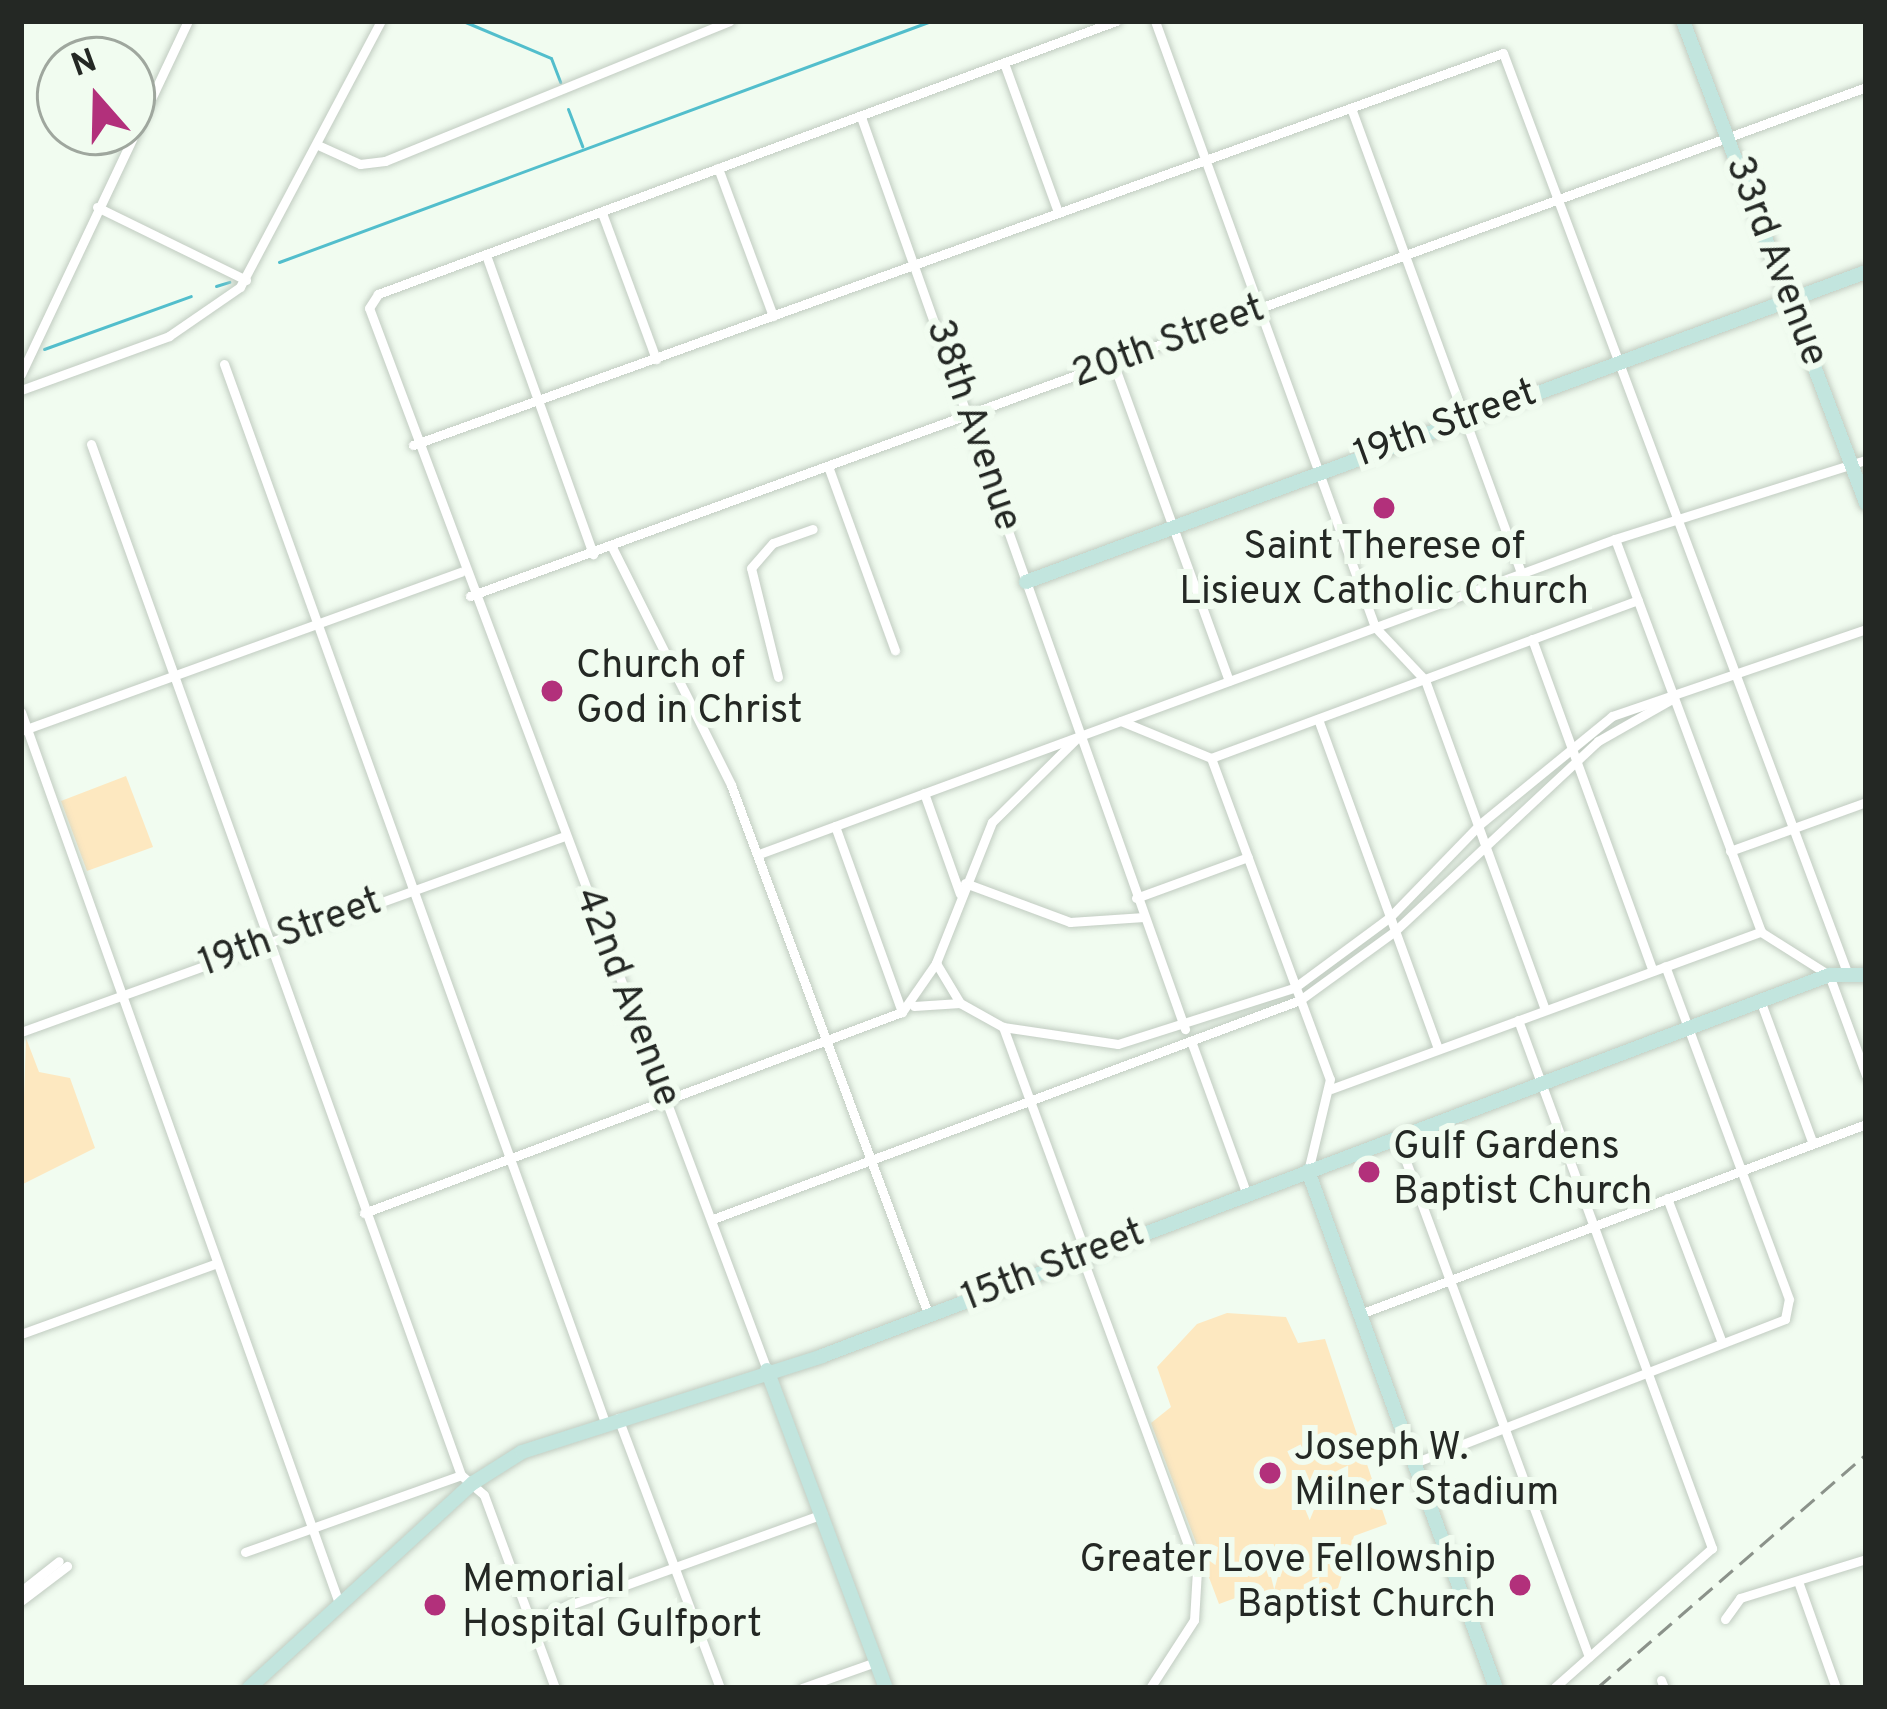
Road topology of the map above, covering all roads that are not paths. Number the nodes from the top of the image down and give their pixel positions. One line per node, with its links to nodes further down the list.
1 (188, 21): 16 (street)
2 (381, 21): 12 (street)
3 (730, 21): 12 (street)
4 (1116, 21): 7 (street)
5 (1155, 21): 13 (street)
6 (1683, 21): 11 (street, 33rd Avenue)
7 (1004, 63): 10 (street); 17 (street)
8 (1866, 87): 11 (street, 20th Street)
9 (1351, 108): 13 (street); 15 (street); 20 (street)
10 (861, 117): 14 (street); 21 (street, 38th Avenue)
11 (1727, 138): 15 (street, 20th Street); 24 (street, 33rd Avenue)
12 (320, 146): 23 (street)
13 (1205, 160): 17 (street); 25 (street)
14 (718, 168): 18 (street); 26 (street)
15 (1557, 199): 20 (street, 20th Street); 28 (street)
16 (97, 207): 23 (street); 31 (street)
17 (1058, 212): 21 (street)
18 (602, 213): 19 (street); 27 (street)
19 (486, 255): 33 (street); 37 (street, 42nd Avenue)
20 (1404, 256): 25 (street, 20th Street); 35 (street)
21 (914, 264): 26 (street); 34 (street, 38th Avenue)
22 (1866, 272): 24 (street, 19th Street)
23 (246, 280): 32 (street)
24 (1789, 299): 28 (street, 19th Street); 38 (street, 33rd Avenue)
25 (1257, 311): 30 (street, 20th Street); 40 (street)
26 (773, 316): 27 (street)
27 (656, 359): 33 (street)
28 (1620, 362): 35 (street, 19th Street); 42 (street)
29 (224, 364): 53 (street)
30 (1114, 365): 34 (street, 20th Street); 43 (street)
31 (21, 374)
32 (21, 390)
33 (538, 402): 37 (street); 47 (street)
34 (970, 418): 39 (street, 20th Street); 50 (street, 38th Avenue)
35 (1466, 420): 40 (street, 19th Street); 49 (street)
36 (91, 444): 59 (street)
37 (413, 445): 48 (street, 42nd Avenue)
38 (1859, 462): 41 (street, 33rd Avenue); 42 (street)
39 (829, 469): 46 (street, 20th Street); 57 (street)
40 (1318, 473): 43 (street, 19th Street); 54 (street)
41 (1866, 502)
42 (1681, 520): 45 (street); 58 (street)
43 (1172, 527): 50 (street, 19th Street); 62 (street)
44 (813, 530): 60 (street)
45 (1615, 539): 49 (street); 52 (street)
46 (612, 548): 47 (street, 20th Street); 80 (street)
47 (593, 554): 51 (street, 20th Street)
48 (461, 572): 51 (street, 42nd Avenue); 53 (street)
49 (1521, 573): 54 (street)
50 (1026, 582): 68 (street, 38th Avenue)
51 (470, 596): 77 (street, 42nd Avenue)
52 (1638, 600): 56 (street); 63 (street)
53 (318, 623): 59 (street); 83 (street)
54 (1375, 627): 61 (street); 62 (street)
55 (1866, 629): 58 (street)
56 (1532, 639): 61 (street); 69 (street)
57 (896, 650)
58 (1738, 675): 63 (street); 76 (street)
59 (173, 676): 67 (street); 89 (street)
60 (778, 676)
61 (1425, 680): 65 (street); 74 (street)
62 (1229, 681): 66 (street)
63 (1675, 698): 69 (street); 71 (street); 79 (street)
64 (21, 712): 67 (street)
65 (1318, 719): 70 (street); 86 (street)
66 (1121, 721): 68 (street); 70 (street)
67 (24, 730): 96 (street)
68 (1077, 738): 72 (street); 82 (street); 84 (street, 38th Avenue)
69 (1572, 749): 71 (street); 74 (street)
70 (1211, 758): 81 (street)
71 (1577, 763): 78 (street); 91 (street)
72 (924, 794): 75 (street); 82 (street)
73 (1866, 802): 76 (street)
74 (1479, 825): 78 (street); 86 (street)
75 (835, 826): 80 (street); 102 (street)
76 (1796, 827): 79 (street); 94 (street)
77 (562, 837): 83 (street, 19th Street); 115 (street, 42nd Avenue)
78 (1484, 840): 87 (street); 101 (street)
79 (1730, 851): 88 (street)
80 (759, 854): 108 (street)
81 (1247, 857): 84 (street); 95 (street)
82 (962, 888): 85 (street); 90 (street)
83 (413, 890): 89 (street, 19th Street); 120 (street)
84 (1136, 898): 85 (street, 38th Avenue)
85 (1144, 917): 106 (street, 38th Avenue)
86 (1390, 917): 87 (street); 95 (street)
87 (1395, 931): 97 (street); 110 (street)
88 (1760, 932): 91 (street); 92 (street)
89 (269, 944): 96 (street, 19th Street); 126 (street)
90 (936, 963): 99 (street); 100 (street)
91 (1659, 968): 101 (street); 105 (street)
92 (1829, 975): 94 (street, 15th Street); 98 (street, 15th Street); 112 (street)
93 (1866, 976): 94 (street, 15th Street)
94 (1849, 978)
95 (1294, 988): 97 (street); 106 (street)
96 (123, 996): 107 (street, 19th Street); 130 (street)
97 (1300, 1000): 109 (street); 114 (street)
98 (1760, 1000): 105 (street, 15th Street); 119 (street)
99 (960, 1003): 100 (street); 104 (street)
100 (914, 1006): 102 (street)
101 (1545, 1010): 103 (street)
102 (902, 1012): 108 (street)
103 (1518, 1020): 110 (street); 113 (street)
104 (1003, 1027): 106 (street); 116 (street)
105 (1687, 1027): 113 (street, 15th Street); 123 (street)
106 (1185, 1029): 111 (street)
107 (21, 1033)
108 (827, 1041): 115 (street); 121 (street)
109 (1191, 1041): 111 (street); 124 (street)
110 (1438, 1049): 114 (street)
111 (1129, 1064): 116 (street)
112 (1866, 1075)
113 (1541, 1081): 118 (street, 15th Street); 128 (street)
114 (1331, 1089): 122 (street)
115 (665, 1100): 120 (street); 127 (street, 42nd Avenue)
116 (1029, 1100): 121 (street); 129 (street)
117 (1866, 1124): 119 (street)
118 (1397, 1137): 122 (street, 15th Street); 131 (street)
119 (1813, 1144): 123 (street)
120 (508, 1157): 126 (street); 138 (street)
121 (871, 1159): 127 (street); 132 (street)
122 (1308, 1171): 124 (street, 15th Street); 133 (street)
123 (1740, 1171): 125 (street); 135 (street)
124 (1247, 1195): 129 (street, 15th Street)
125 (1667, 1198): 128 (street); 135 (street)
126 (364, 1213): 141 (street)
127 (713, 1219): 136 (street, 42nd Avenue)
128 (1596, 1226): 131 (street); 137 (street)
129 (1085, 1256): 132 (street, 15th Street); 160 (street)
130 (218, 1263): 134 (street); 143 (street)
131 (1450, 1280): 133 (street); 139 (street)
132 (929, 1316): 136 (street, 15th Street)
133 (1356, 1316): 140 (street)
134 (21, 1334)
135 (1722, 1343): 137 (street)
136 (767, 1370): 138 (street, 15th Street); 142 (street, 42nd Avenue)
137 (1650, 1371): 139 (street); 153 (street)
138 (612, 1419): 141 (street, 15th Street); 146 (street)
139 (1504, 1429): 140 (street); 153 (street)
140 (1414, 1463): 161 (street)
141 (467, 1479): 143 (street, 15th Street); 150 (street); 152 (street)
142 (823, 1514): 146 (street); 154 (street, 42nd Avenue)
143 (310, 1528): 144 (street, 15th Street); 150 (street)
144 (245, 1552)
145 (1866, 1559): 147 (street)
146 (675, 1567): 152 (street); 157 (street)
147 (1798, 1584): 151 (street); 163 (street)
148 (21, 1591): 149 (street)
149 (21, 1601)
150 (340, 1606): 155 (street)
151 (1725, 1618)
152 (531, 1619): 156 (street)
153 (1589, 1657): 162 (street)
154 (876, 1662): 158 (street); 159 (street, 42nd Avenue)
155 (249, 1688)
156 (555, 1688)
157 (720, 1688)
158 (802, 1688)
159 (886, 1688)
160 (1150, 1688)
161 (1496, 1688)
162 (1554, 1688)
163 (1836, 1688)

